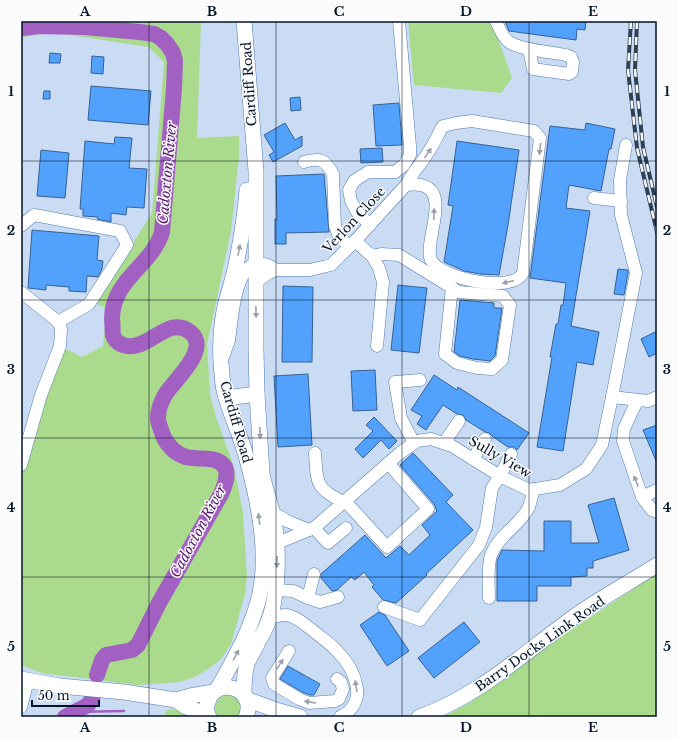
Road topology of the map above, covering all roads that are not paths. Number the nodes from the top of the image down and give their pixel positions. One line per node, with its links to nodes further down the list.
1 (244, 21): 6 (main road, Cardiff Road)
2 (399, 21): 11 (street)
3 (496, 21): 4 (street)
4 (529, 49)
5 (626, 144): 10 (street, Sully View)
6 (253, 148): 15 (main road, Cardiff Road); 22 (main road, Cardiff Road, one-way to 6)
7 (304, 162): 13 (street)
8 (404, 187): 8 (street, Verlon Close, one-way to 8); 11 (street, Verlon Close)
9 (594, 198): 10 (street)
10 (621, 201): 25 (street, Sully View)
11 (370, 225): 13 (street, Verlon Close)
12 (21, 226): 20 (street)
13 (352, 244): 14 (street); 16 (street, Verlon Close)
14 (372, 256): 18 (street); 21 (street)
15 (256, 264): 16 (street, Verlon Close); 17 (main road, Cardiff Road); 22 (street)
16 (276, 270): 17 (street)
17 (256, 282): 24 (main road, Cardiff Road, one-way to 24)
18 (452, 287): 18 (street)
19 (21, 292): 20 (street)
20 (58, 322): 37 (street)
21 (377, 346)
22 (221, 364): 27 (main road, Cardiff Road)
23 (420, 380): 31 (street)
24 (257, 394): 27 (main road); 43 (main road, Cardiff Road, one-way to 43)
25 (612, 397): 28 (street); 39 (street, Sully View)
26 (657, 397): 28 (street)
27 (226, 398): 48 (main road, Cardiff Road, one-way to 27)
28 (637, 401): 41 (street, one-way to 28)
29 (459, 421): 32 (street)
30 (485, 439): 35 (street)
31 (414, 443): 32 (street, Sully View); 36 (street, Sully View)
32 (444, 443): 35 (street, Sully View)
33 (315, 453): 42 (street)
34 (511, 454): 38 (street)
35 (473, 459): 38 (street, Sully View)
36 (388, 463): 42 (street, Sully View); 42 (street)
37 (21, 465)
38 (500, 476): 39 (street, Sully View); 55 (street)
39 (534, 489): 54 (street)
40 (657, 490): 41 (street)
41 (642, 497): 44 (street)
42 (344, 502): 46 (street, Sully View)
43 (272, 512): 46 (street); 47 (main road, Cardiff Road)
44 (657, 512)
45 (346, 528): 46 (street)
46 (311, 529): 47 (street, Sully View)
47 (277, 543): 48 (street, Sully View); 51 (main road, Cardiff Road, one-way to 51)
48 (262, 553): 60 (main road, Cardiff Road, one-way to 48)
49 (657, 564): 68 (main road, Barry Docks Link Road)
50 (314, 574): 53 (street)
51 (275, 590): 53 (street); 56 (main road, Cardiff Road)
52 (338, 597): 53 (street)
53 (308, 598)
54 (489, 598)
55 (384, 607)
56 (270, 618): 61 (main road, Cardiff Road); 67 (street, one-way to 56)
57 (289, 651): 59 (street, one-way to 57)
58 (24, 679): 62 (main road); 63 (street)
59 (337, 679)
60 (216, 691): 61 (main road); 62 (main road); 64 (main road, Cardiff Road)
61 (245, 697): 65 (main road, Cardiff Road); 66 (main road)
62 (176, 700): 64 (main road)
63 (21, 707)
64 (208, 716)
65 (246, 717)
66 (300, 717)
67 (340, 717)
68 (419, 717)

